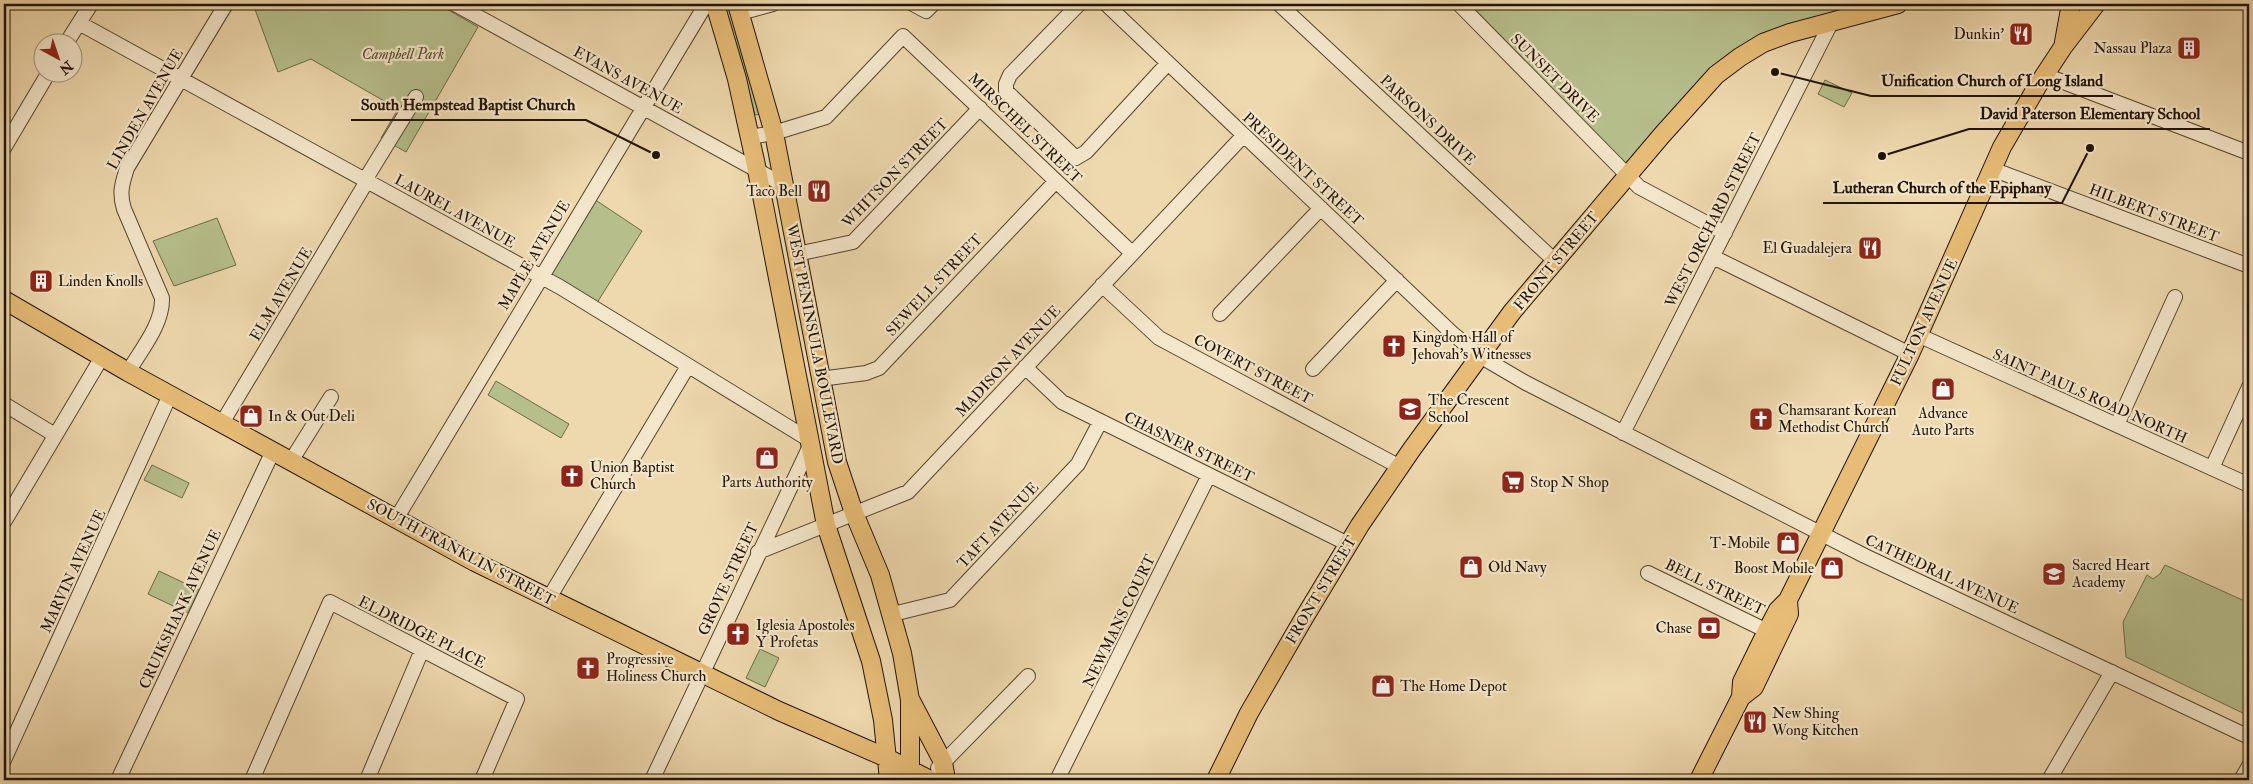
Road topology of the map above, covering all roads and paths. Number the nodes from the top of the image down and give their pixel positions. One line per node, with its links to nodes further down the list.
1 (91, 4): 17 (street)
2 (226, 4): 22 (street, LINDEN AVENUE)
3 (455, 4): 25 (street, EVANS AVENUE)
4 (773, 4): 14 (street)
5 (913, 4): 15 (street)
6 (1079, 4): 20 (street)
7 (1106, 4): 20 (street, PRESIDENT STREET)
8 (1280, 4): 43 (street, PARSONS DRIVE)
9 (1459, 4): 34 (street, SUNSET DRIVE)
10 (1898, 4): 16 (main road, FRONT STREET)
11 (2071, 4): 19 (main road)
12 (2096, 4): 19 (main road, FULTON AVENUE)
13 (704, 5): 25 (street, MAPLE AVENUE); 29 (main road, WEST PENINSULA BOULEVARD)
14 (738, 8): 27 (main road, WEST PENINSULA BOULEVARD)
15 (929, 8)
16 (1832, 21): 34 (main road, FRONT STREET); 39 (street, WEST ORCHARD STREET)
17 (79, 23): 18 (street); 22 (street, LAUREL AVENUE)
18 (73, 32)
19 (2063, 47): 21 (main road, FULTON AVENUE)
20 (1168, 63): 28 (street, PRESIDENT STREET)
21 (2045, 75): 31 (street); 32 (main road, FULTON AVENUE)
22 (181, 78): 35 (street, LAUREL AVENUE); 58 (street, LINDEN AVENUE)
23 (43, 82): 30 (street)
24 (416, 98): 35 (street, ELM AVENUE)
25 (643, 107): 33 (street, EVANS AVENUE); 45 (street, MAPLE AVENUE)
26 (980, 108): 27 (street, MIRSCHEL STREET); 36 (street, MIRSCHEL STREET); 41 (street, WHITSON STREET)
27 (774, 133): 29 (street); 37 (main road, WEST PENINSULA BOULEVARD)
28 (1244, 136): 38 (street, PRESIDENT STREET); 40 (street, MADISON AVENUE)
29 (750, 137): 33 (main road, WEST PENINSULA BOULEVARD)
30 (4, 148)
31 (2249, 153)
32 (1992, 169): 44 (street, HILBERT STREET); 51 (main road, FULTON AVENUE)
33 (757, 170): 37 (street, EVANS AVENUE); 69 (main road, WEST PENINSULA BOULEVARD)
34 (1628, 174): 39 (street, SUNSET DRIVE); 43 (main road, FRONT STREET)
35 (366, 181): 45 (street, LAUREL AVENUE); 65 (street, ELM AVENUE)
36 (1056, 181): 40 (street, MIRSCHEL STREET); 59 (street, SEWELL STREET)
37 (784, 185): 41 (main road, WEST PENINSULA BOULEVARD)
38 (1321, 208): 46 (street, PRESIDENT STREET); 50 (street)
39 (1725, 232): 42 (street, WEST ORCHARD STREET)
40 (1132, 253): 47 (street, MADISON AVENUE)
41 (797, 254): 59 (main road, WEST PENINSULA BOULEVARD)
42 (1712, 257): 52 (street); 67 (street, WEST ORCHARD STREET)
43 (1555, 261): 53 (main road, FRONT STREET)
44 (2249, 266)
45 (540, 276): 55 (street, LAUREL AVENUE); 77 (street, MAPLE AVENUE)
46 (1397, 280): 53 (street, PRESIDENT STREET); 57 (street)
47 (1102, 285): 56 (street, MADISON AVENUE); 72 (street, COVERT STREET)
48 (2175, 297): 66 (street)
49 (4, 300): 54 (main road, SOUTH FRANKLIN STREET)
50 (1220, 314)
51 (1918, 335): 52 (main road, FULTON AVENUE); 66 (street, SAINT PAULS ROAD NORTH)
52 (1910, 354): 80 (main road, FULTON AVENUE)
53 (1480, 356): 67 (street, PRESIDENT STREET); 72 (main road, FRONT STREET)
54 (102, 357): 58 (main road, SOUTH FRANKLIN STREET); 68 (street)
55 (688, 366): 69 (street, LAUREL AVENUE); 84 (street)
56 (1025, 367): 64 (street, CHASNER STREET); 76 (street, MADISON AVENUE)
57 (1313, 369)
58 (128, 372): 61 (main road, SOUTH FRANKLIN STREET)
59 (820, 380): 76 (main road, WEST PENINSULA BOULEVARD)
60 (2249, 387): 73 (street)
61 (170, 395): 65 (main road, SOUTH FRANKLIN STREET); 96 (street, MARVIN AVENUE)
62 (331, 397): 71 (street)
63 (4, 404): 68 (street)
64 (1100, 422): 74 (street, CHASNER STREET); 86 (street, TAFT AVENUE)
65 (222, 423): 70 (main road, SOUTH FRANKLIN STREET)
66 (2117, 425): 73 (street, SAINT PAULS ROAD NORTH)
67 (1623, 433): 80 (street, CATHEDRAL AVENUE)
68 (56, 435): 78 (street)
69 (809, 442): 79 (main road, WEST PENINSULA BOULEVARD); 82 (street, GROVE STREET)
70 (273, 451): 71 (main road, SOUTH FRANKLIN STREET); 100 (street, CRUIKSHANK AVENUE)
71 (291, 461): 77 (main road, SOUTH FRANKLIN STREET)
72 (1400, 467): 81 (main road, FRONT STREET)
73 (2212, 468): 75 (street, SAINT PAULS ROAD NORTH)
74 (1209, 475): 81 (street, CHASNER STREET); 108 (street, NEWMANS COURT)
75 (2249, 485)
76 (854, 513): 79 (street, MADISON AVENUE); 86 (main road, WEST PENINSULA BOULEVARD)
77 (396, 519): 84 (main road, SOUTH FRANKLIN STREET)
78 (4, 522)
79 (826, 525): 82 (street, MADISON AVENUE); 95 (main road, WEST PENINSULA BOULEVARD)
80 (1821, 534): 85 (main road, FULTON AVENUE); 89 (street, CATHEDRAL AVENUE)
81 (1348, 544): 109 (main road, FRONT STREET)
82 (758, 552): 90 (street, GROVE STREET)
83 (1648, 572): 87 (street, BELL STREET)
84 (549, 598): 90 (main road, SOUTH FRANKLIN STREET)
85 (1788, 600): 87 (main road, FULTON AVENUE); 92 (main road, FULTON AVENUE)
86 (893, 614): 93 (main road, WEST PENINSULA BOULEVARD)
87 (1767, 631): 92 (main road, FULTON AVENUE)
88 (422, 650): 101 (street, ELDRIDGE PLACE); 102 (street); 103 (street, ELDRIDGE PLACE)
89 (2112, 672): 94 (street, CATHEDRAL AVENUE); 111 (street)
90 (702, 673): 95 (main road, SOUTH FRANKLIN STREET); 104 (street, GROVE STREET)
91 (1028, 676): 97 (street)
92 (1741, 697): 110 (main road, FULTON AVENUE)
93 (910, 700): 97 (main road); 99 (main road, WEST PENINSULA BOULEVARD)
94 (2249, 738)
95 (887, 758): 99 (main road, SOUTH FRANKLIN STREET); 105 (main road, WEST PENINSULA BOULEVARD)
96 (4, 760)
97 (943, 762): 106 (street); 107 (main road)
98 (2249, 766): 112 (street)
99 (910, 774): 106 (main road, SOUTH FRANKLIN STREET)
100 (118, 780)
101 (252, 780)
102 (367, 780)
103 (482, 780)
104 (652, 780)
105 (888, 780)
106 (929, 780)
107 (946, 780)
108 (1057, 780)
109 (1216, 780)
110 (1699, 780)
111 (2050, 780)
112 (2241, 780)

